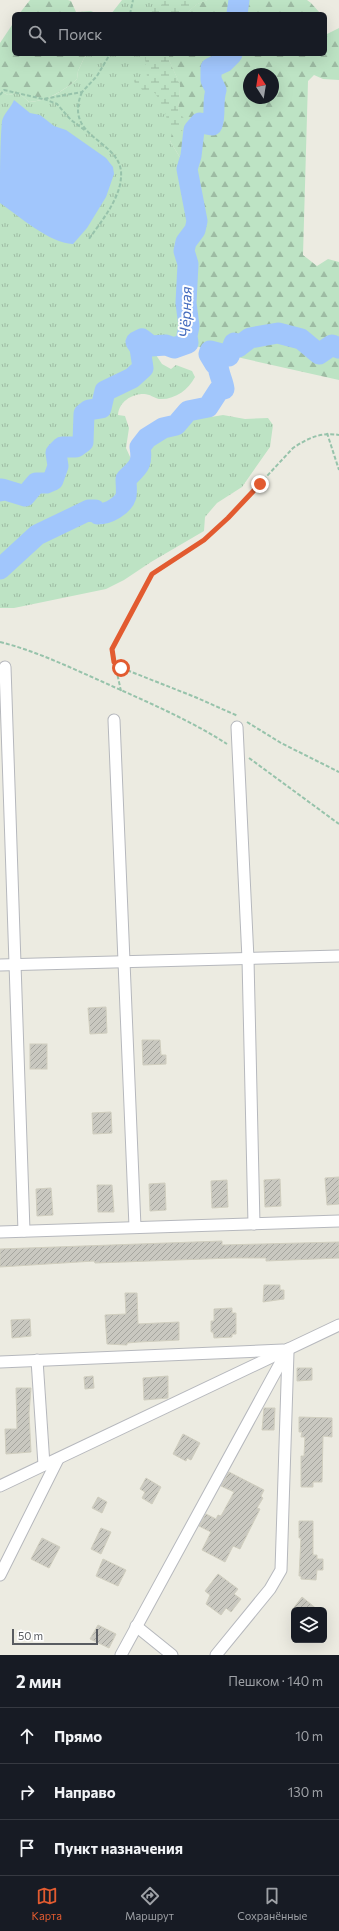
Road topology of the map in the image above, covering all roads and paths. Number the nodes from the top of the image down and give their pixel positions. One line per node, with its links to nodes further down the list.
1 (132, 0): 2 (path)
2 (130, 12)
3 (109, 56): 4 (path)
4 (82, 92): 6 (path); 7 (path)
5 (0, 95): 6 (path)
6 (43, 98): 7 (path)
7 (87, 132): 8 (path)
8 (89, 239)
9 (327, 433): 10 (path); 11 (path); 13 (path)
10 (339, 435)
11 (339, 470)
12 (0, 642): 17 (path)
13 (114, 662): 15 (path); 16 (path)
14 (5, 667): 26 (street)
15 (124, 669): 16 (path); 21 (path)
16 (117, 675): 17 (path)
17 (121, 691): 20 (path)
18 (114, 720): 25 (street)
19 (237, 727): 20 (street)
20 (237, 750): 22 (path); 24 (street)
21 (339, 772)
22 (339, 824)
23 (339, 956): 24 (street)
24 (248, 959): 25 (street); 29 (street)
25 (123, 962): 26 (street); 30 (street)
26 (16, 964): 27 (street); 31 (street)
27 (0, 965)
28 (339, 1221): 29 (street)
29 (254, 1224): 30 (street)
30 (135, 1227): 31 (street)
31 (24, 1231): 32 (street)
32 (0, 1232)
33 (339, 1324): 34 (street)
34 (288, 1349): 35 (street); 37 (street); 41 (street); 44 (street)
35 (37, 1360): 36 (street); 38 (street)
36 (0, 1362)
37 (58, 1459): 38 (street); 40 (street)
38 (44, 1465): 39 (street)
39 (0, 1486)
40 (0, 1575)
41 (136, 1626): 42 (street); 43 (street)
42 (121, 1655)
43 (172, 1655)
44 (216, 1655)

